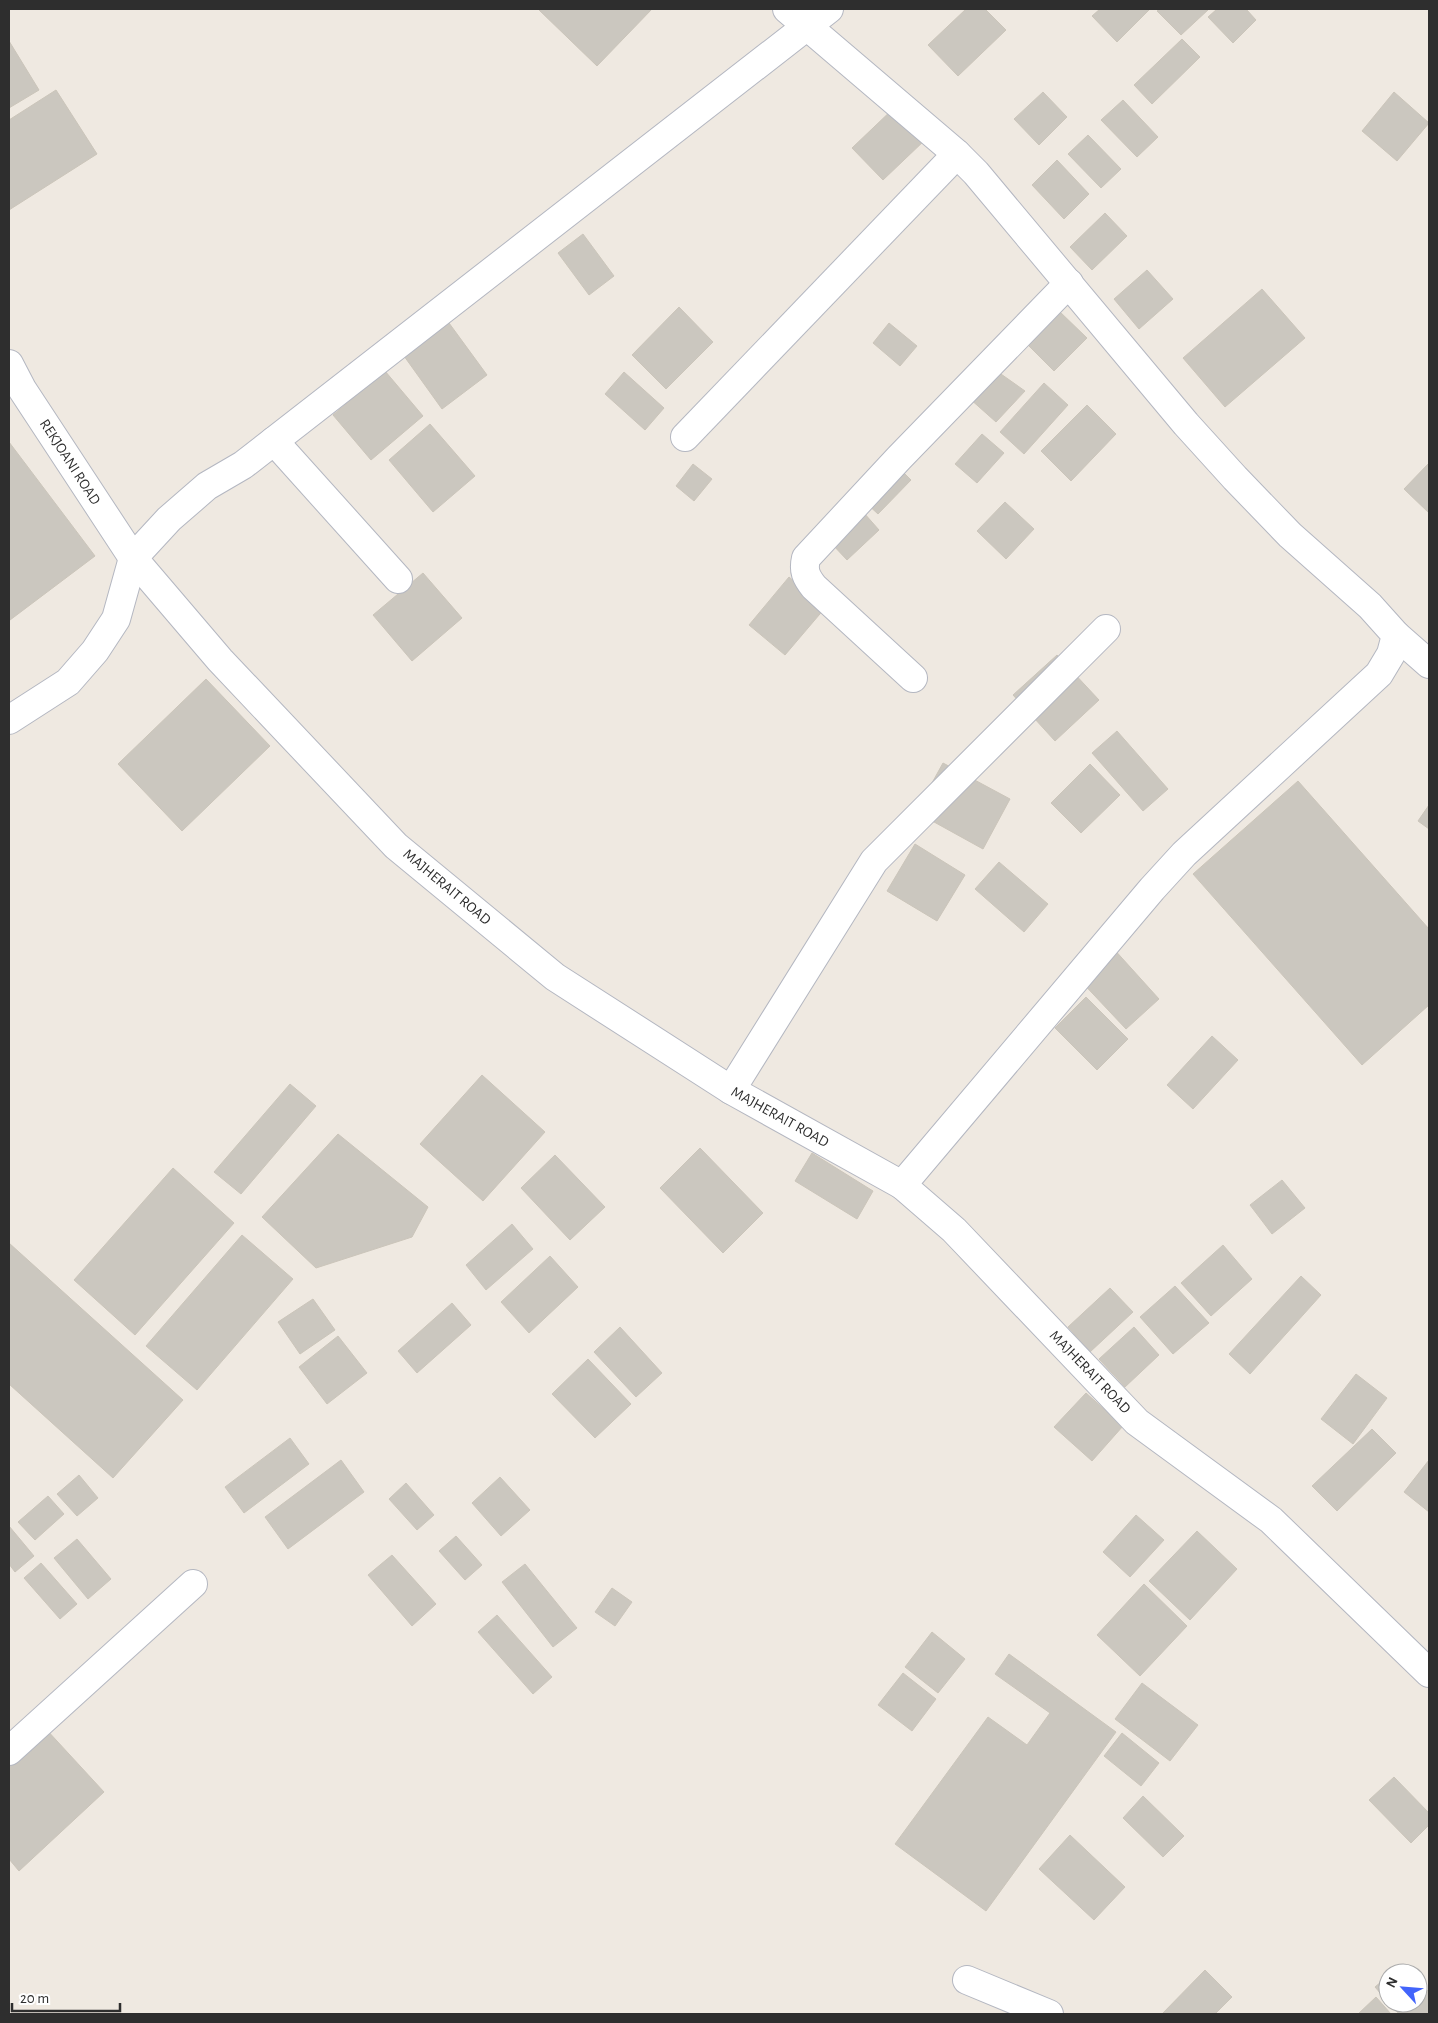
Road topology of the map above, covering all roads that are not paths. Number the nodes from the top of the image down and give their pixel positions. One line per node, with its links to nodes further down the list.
1 (787, 9): 3 (street)
2 (829, 9): 3 (street)
3 (808, 26): 4 (street); 8 (street)
4 (957, 154): 5 (street); 7 (street)
5 (1069, 283): 12 (street); 14 (street)
6 (9, 364): 9 (street, REKJOANI ROAD)
7 (685, 437)
8 (274, 440): 9 (street); 10 (street)
9 (133, 558): 15 (street); 16 (street, MAJHERAIT ROAD)
10 (398, 579)
11 (1106, 629): 16 (street)
12 (1396, 635): 13 (street); 17 (street)
13 (1429, 664)
14 (913, 678)
15 (9, 720)
16 (731, 1090): 17 (street, MAJHERAIT ROAD)
17 (902, 1185): 19 (street, MAJHERAIT ROAD)
18 (192, 1584): 20 (street)
19 (1429, 1674)
20 (9, 1751)
21 (967, 1980): 22 (street)
22 (1050, 2014)

